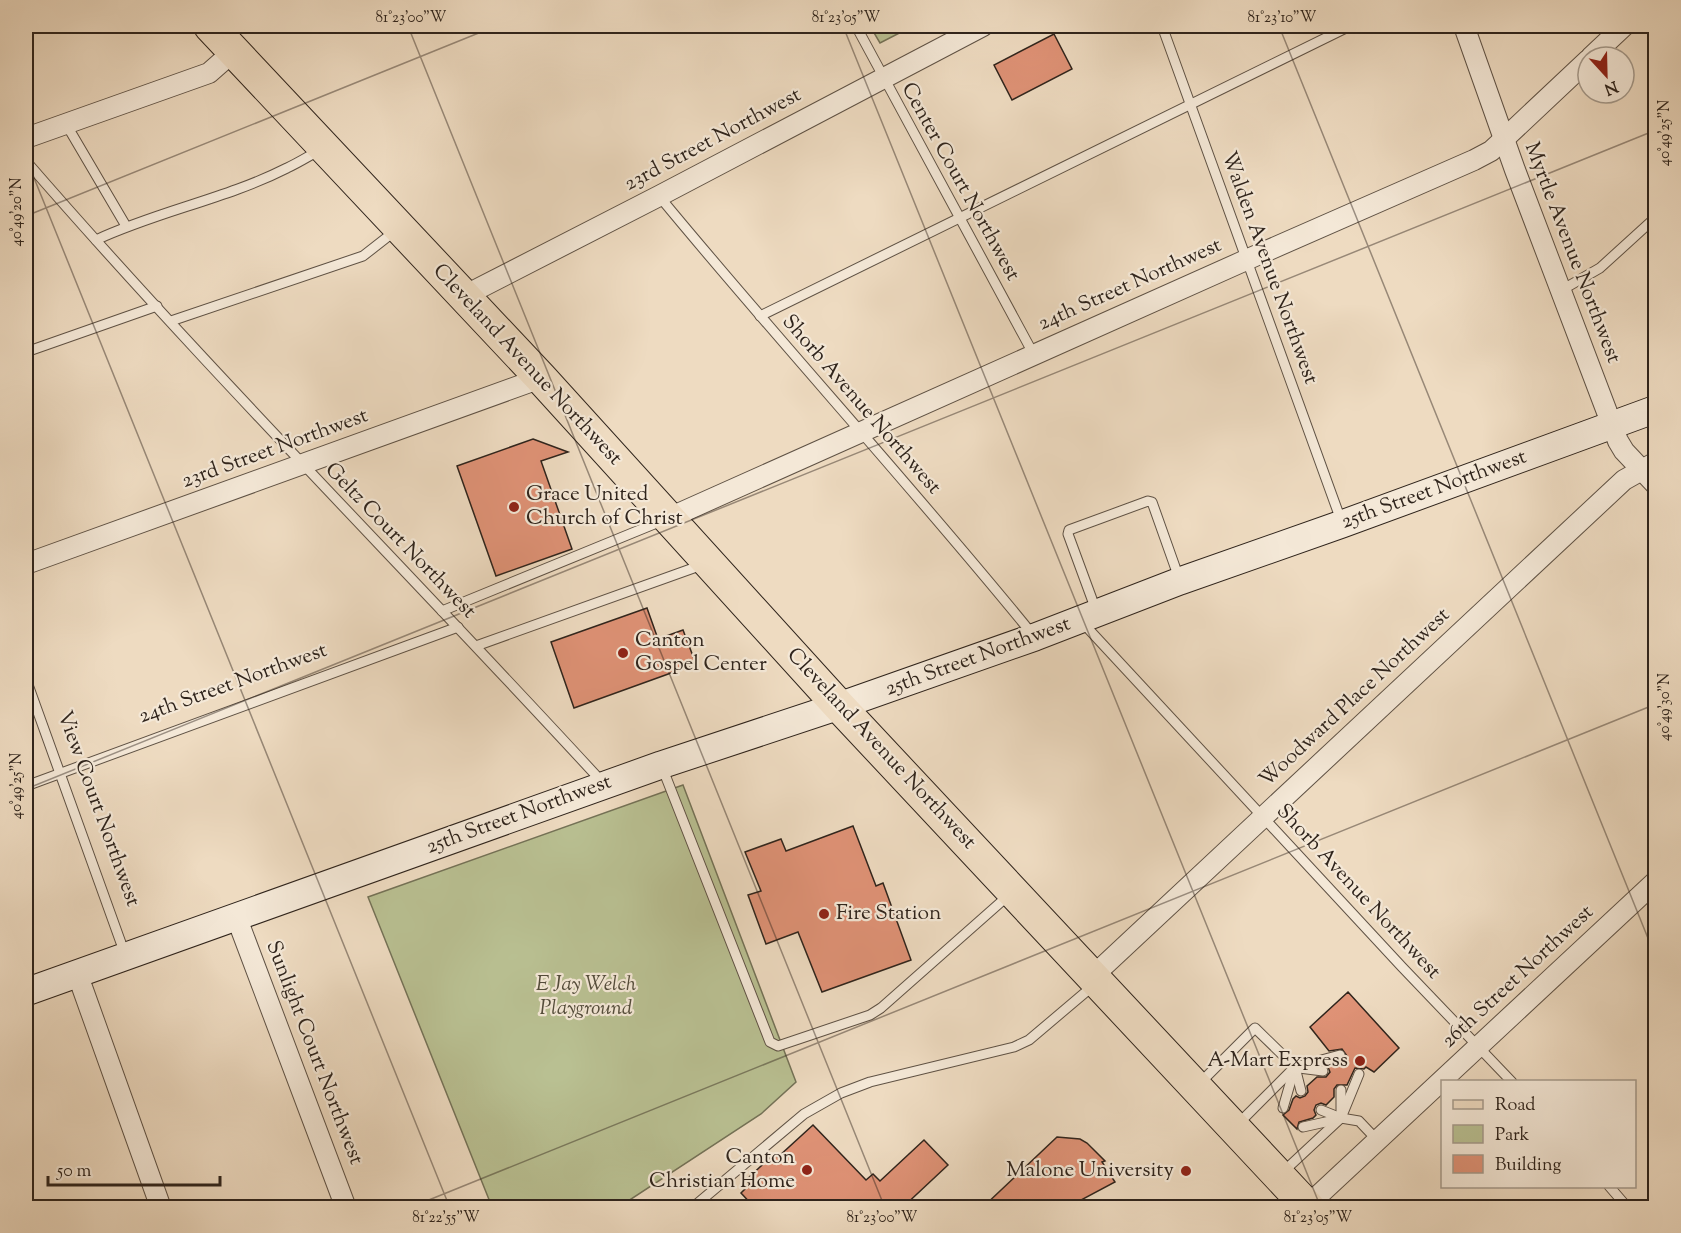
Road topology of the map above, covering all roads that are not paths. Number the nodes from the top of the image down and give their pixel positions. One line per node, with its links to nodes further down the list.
1 (210, 26): 9 (main road, Cleveland Avenue Northwest)
2 (856, 26): 11 (lane, Center Court Northwest)
3 (983, 26): 11 (street, 23rd Street Northwest)
4 (1162, 26): 12 (lane, Walden Avenue Northwest)
5 (1350, 26): 12 (lane)
6 (1464, 26): 15 (street, Myrtle Avenue Northwest)
7 (1624, 26): 8 (street, 24th Street Northwest)
8 (1604, 45)
9 (234, 51): 13 (street); 16 (main road, Cleveland Avenue Northwest)
10 (1576, 71): 15 (street, 24th Street Northwest)
11 (883, 78): 18 (street, 23rd Street Northwest); 20 (lane, Center Court Northwest)
12 (1191, 105): 20 (lane); 24 (lane, Walden Avenue Northwest)
13 (66, 124): 14 (street); 21 (lane)
14 (26, 138)
15 (1504, 139): 24 (street, 24th Street Northwest); 25 (street, Myrtle Avenue Northwest)
16 (325, 148): 21 (lane); 22 (main road, Cleveland Avenue Northwest)
17 (26, 161): 23 (lane, Geltz Court Northwest)
18 (659, 196): 26 (street, 23rd Street Northwest); 28 (lane, Shorb Avenue Northwest)
19 (1656, 217): 25 (lane)
20 (959, 218): 28 (lane); 31 (lane, Center Court Northwest)
21 (126, 226): 23 (lane)
22 (399, 227): 26 (main road, Cleveland Avenue Northwest); 29 (lane)
23 (96, 240): 27 (lane, Geltz Court Northwest)
24 (1246, 260): 31 (street, 24th Street Northwest); 40 (lane, Walden Avenue Northwest)
25 (1560, 291): 34 (street, Myrtle Avenue Northwest)
26 (464, 296): 32 (main road, Cleveland Avenue Northwest)
27 (157, 306): 29 (lane, Geltz Court Northwest); 30 (lane)
28 (760, 316): 35 (lane, Shorb Avenue Northwest)
29 (171, 321): 36 (lane, Geltz Court Northwest)
30 (26, 352)
31 (1034, 355): 35 (street, 24th Street Northwest)
32 (541, 378): 36 (street, 23rd Street Northwest); 39 (main road, Cleveland Avenue Northwest)
33 (1656, 409): 34 (street, 25th Street Northwest)
34 (1612, 425): 37 (street, Myrtle Avenue Northwest); 40 (street, 25th Street Northwest)
35 (861, 432): 39 (street, 24th Street Northwest); 47 (lane, Shorb Avenue Northwest)
36 (303, 464): 42 (street, 23rd Street Northwest); 44 (lane, Geltz Court Northwest)
37 (1648, 466): 38 (street, Myrtle Avenue Northwest); 55 (street, Woodward Place Northwest)
38 (1656, 485)
39 (669, 518): 41 (main road, Cleveland Avenue Northwest); 44 (lane)
40 (1342, 524): 43 (street, 25th Street Northwest)
41 (710, 562): 48 (lane); 50 (main road, Cleveland Avenue Northwest)
42 (26, 564)
43 (1180, 580): 45 (street, 25th Street Northwest); 45 (lane)
44 (442, 611): 46 (lane, Geltz Court Northwest)
45 (1089, 617): 47 (street, 25th Street Northwest); 55 (lane, Shorb Avenue Northwest)
46 (458, 627): 48 (lane, Geltz Court Northwest); 52 (lane, 24th Street Northwest)
47 (1035, 637): 50 (street, 25th Street Northwest)
48 (476, 646): 53 (lane, Geltz Court Northwest)
49 (26, 679): 52 (lane, View Court Northwest)
50 (839, 706): 51 (street, 25th Street Northwest); 57 (main road, Cleveland Avenue Northwest)
51 (661, 765): 53 (street, 25th Street Northwest); 57 (lane)
52 (59, 774): 54 (lane, 24th Street Northwest); 59 (lane, View Court Northwest)
53 (604, 785): 58 (street, 25th Street Northwest)
54 (26, 786)
55 (1264, 817): 61 (street, Woodward Place Northwest); 63 (lane, Shorb Avenue Northwest)
56 (1656, 881): 63 (street, 26th Street Northwest)
57 (1013, 891): 61 (main road, Cleveland Avenue Northwest)
58 (236, 916): 59 (street, 25th Street Northwest); 84 (street, Sunlight Court Northwest)
59 (125, 956): 60 (street, 25th Street Northwest)
60 (77, 973): 62 (street, 25th Street Northwest); 83 (street)
61 (1096, 979): 71 (main road, Cleveland Avenue Northwest); 85 (lane)
62 (26, 992)
63 (1479, 1046): 68 (street, 26th Street Northwest); 69 (lane, Shorb Avenue Northwest)
64 (1340, 1055): 65 (lane)
65 (1294, 1067): 66 (lane); 71 (lane); 73 (lane); 74 (lane); 78 (lane)
66 (1323, 1071)
67 (1359, 1074): 76 (lane)
68 (1443, 1080)
69 (1510, 1080)
70 (1441, 1082): 79 (street, 26th Street Northwest)
71 (1196, 1087): 78 (main road, Cleveland Avenue Northwest)
72 (1341, 1090): 76 (lane)
73 (1301, 1091)
74 (1283, 1108)
75 (1321, 1110): 76 (lane)
76 (1341, 1118): 77 (lane); 79 (lane); 80 (lane)
77 (1303, 1127)
78 (1235, 1128): 80 (main road, Cleveland Avenue Northwest)
79 (1378, 1141): 82 (street, 26th Street Northwest)
80 (1279, 1176): 82 (main road, Cleveland Avenue Northwest)
81 (1611, 1188): 86 (lane)
82 (1307, 1207)
83 (161, 1208)
84 (346, 1208)
85 (692, 1208)
86 (1628, 1208)

